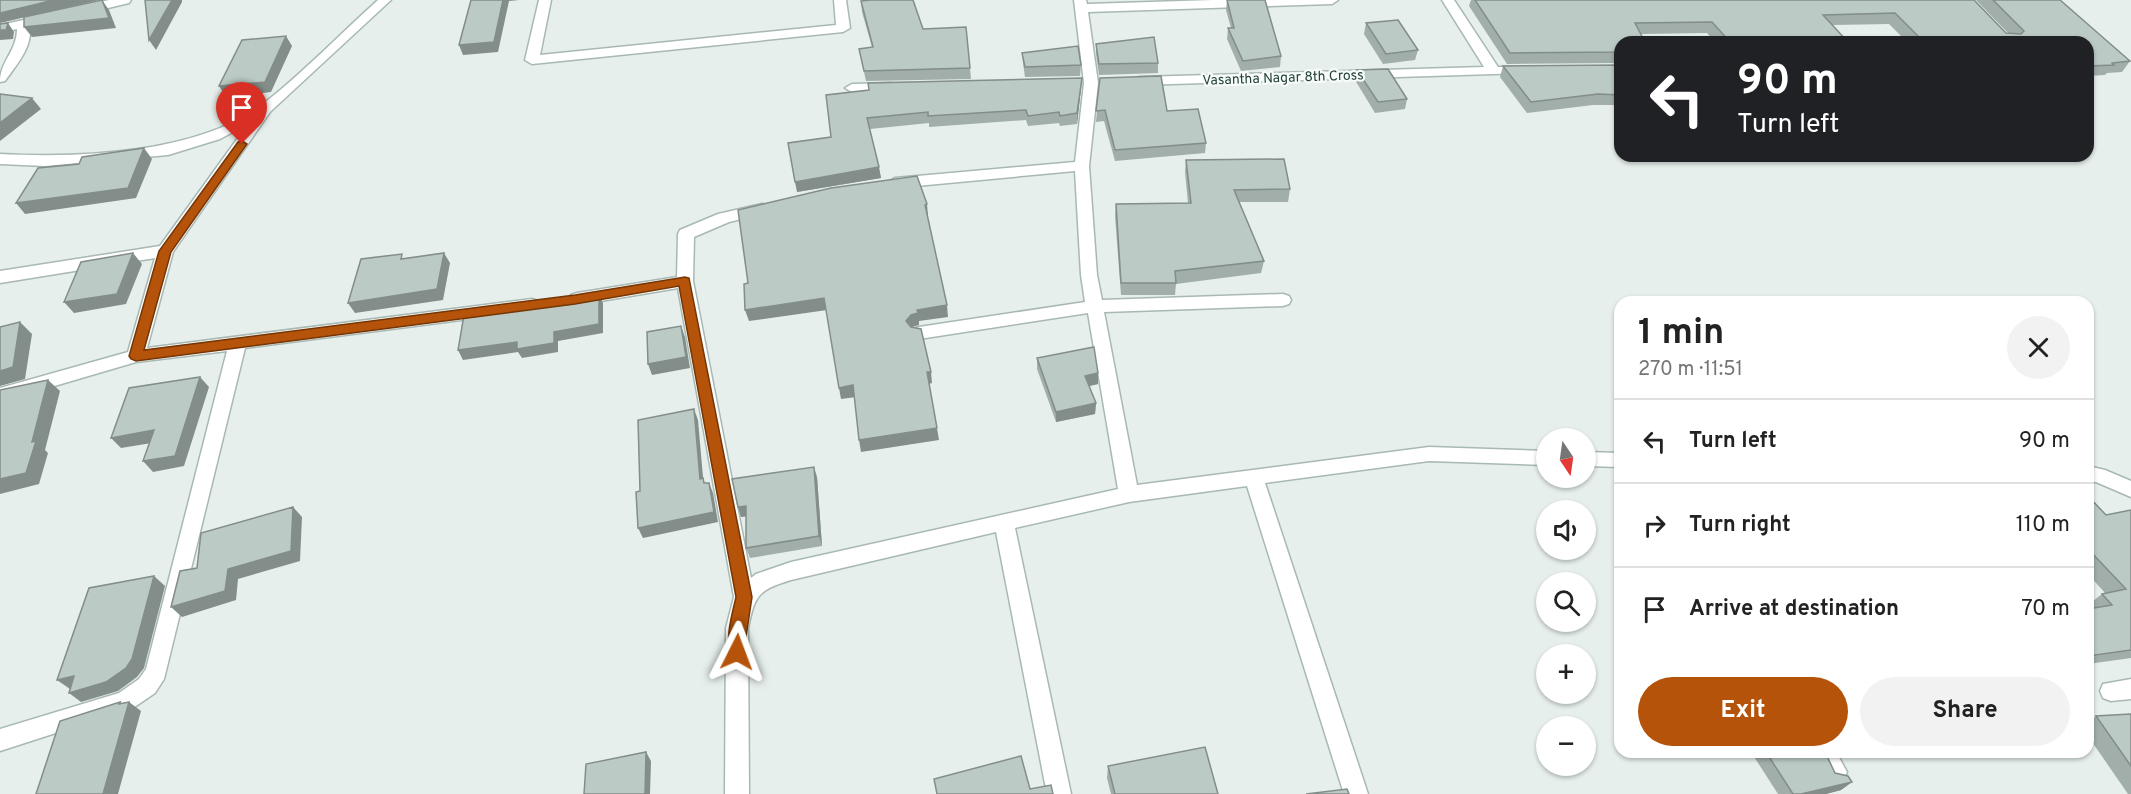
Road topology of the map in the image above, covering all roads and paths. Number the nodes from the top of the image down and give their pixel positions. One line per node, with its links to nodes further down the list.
1 (125, 0): 8 (street)
2 (385, 0): 16 (street)
3 (545, 0): 4 (street)
4 (840, 0)
5 (1332, 0): 7 (street)
6 (1448, 0): 11 (street)
7 (1080, 4): 18 (street)
8 (23, 24): 9 (street); 12 (street)
9 (0, 29)
10 (1539, 69): 11 (street, Vasantha Nagar 8th Cross)
11 (1493, 70): 13 (street, Vasantha Nagar 8th Cross)
12 (0, 78)
13 (1126, 82)
14 (912, 87): 15 (street)
15 (852, 88)
16 (267, 108): 17 (street); 21 (street)
17 (0, 159)
18 (1082, 165): 19 (street); 25 (street)
19 (876, 185)
20 (778, 206): 23 (street)
21 (165, 251): 22 (street); 28 (street)
22 (0, 277)
23 (685, 281): 27 (street); 38 (street)
24 (1283, 300): 25 (street)
25 (1095, 306): 26 (street); 36 (street)
26 (918, 333)
27 (237, 345): 28 (street); 39 (street)
28 (136, 356): 29 (street)
29 (0, 395)
30 (1536, 458): 34 (street)
31 (1596, 459): 32 (street)
32 (1614, 460)
33 (2094, 475): 35 (street)
34 (1252, 476): 36 (street); 42 (street)
35 (2131, 489)
36 (1129, 494): 37 (street)
37 (1004, 523): 38 (street); 41 (street)
38 (744, 597): 40 (street)
39 (0, 740)
40 (737, 794)
41 (1059, 794)
42 (1356, 794)

